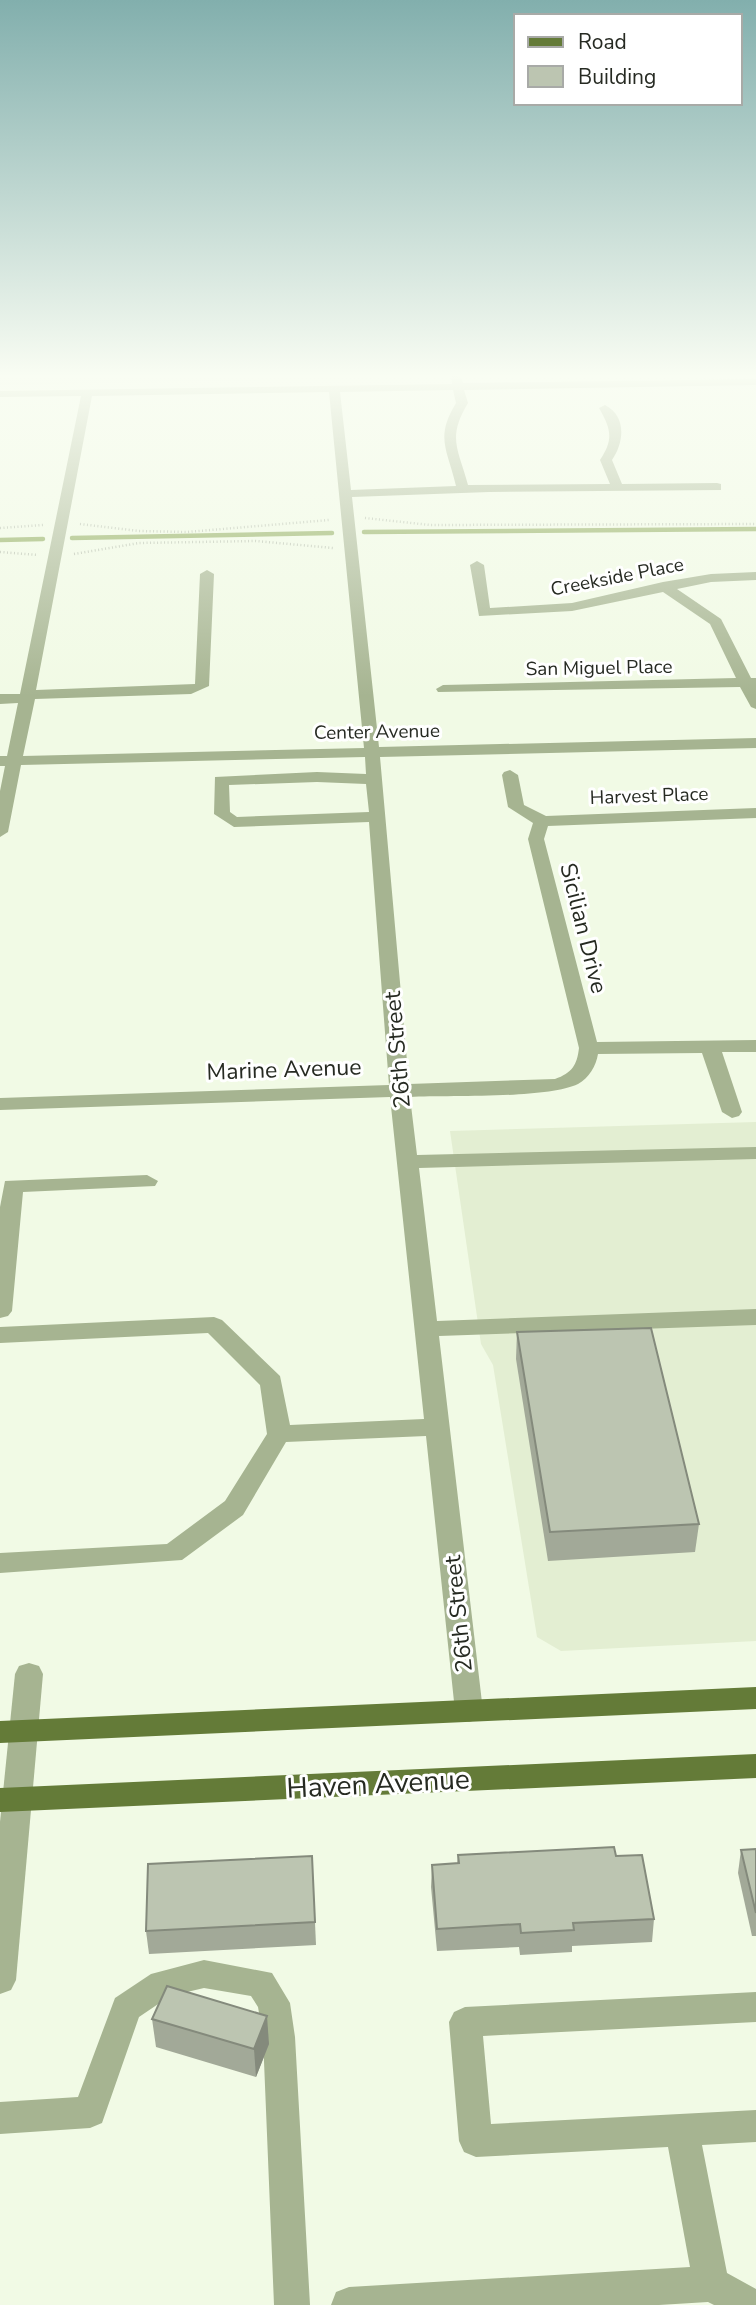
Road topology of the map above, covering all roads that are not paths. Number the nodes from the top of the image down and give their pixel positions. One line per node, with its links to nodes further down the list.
1 (69, 481): 15 (street)
2 (342, 481): 8 (street, 26th Street)
3 (461, 481): 7 (street)
4 (614, 481): 6 (street)
5 (717, 486): 6 (street)
6 (617, 488): 7 (street)
7 (463, 489): 8 (street)
8 (343, 494): 19 (street, 26th Street)
9 (477, 565): 12 (street, Creekside Place)
10 (207, 574): 15 (street)
11 (756, 576): 12 (street, Creekside Place)
12 (663, 586): 13 (street)
13 (751, 682): 14 (street, San Miguel Place); 17 (street)
14 (443, 690)
15 (28, 696): 16 (street); 20 (street)
16 (0, 699)
17 (756, 704)
18 (756, 743): 19 (street, Center Avenue)
19 (372, 752): 20 (street, Center Avenue); 22 (street, 26th Street)
20 (8, 761): 26 (street)
21 (510, 775): 25 (street)
22 (373, 779): 23 (street, 26th Street); 23 (street)
23 (377, 817): 30 (street, 26th Street)
24 (754, 818): 25 (street, Harvest Place)
25 (543, 821): 29 (street, Sicilian Drive)
26 (0, 832)
27 (756, 1045): 28 (street)
28 (710, 1046): 29 (street); 32 (street)
29 (589, 1048): 30 (street, Marine Avenue)
30 (399, 1089): 31 (street, Marine Avenue); 34 (street, 26th Street)
31 (0, 1104)
32 (732, 1112)
33 (756, 1153): 34 (street)
34 (409, 1162): 38 (street, 26th Street)
35 (147, 1181): 36 (street)
36 (0, 1311)
37 (756, 1317): 38 (street)
38 (427, 1329): 40 (street, 26th Street)
39 (0, 1335): 41 (street)
40 (437, 1427): 41 (street); 45 (street, 26th Street)
41 (279, 1434): 42 (street)
42 (0, 1563)
43 (29, 1674): 46 (street)
44 (756, 1698): 45 (main road)
45 (469, 1711): 46 (main road)
46 (11, 1731): 48 (street)
47 (756, 1766): 48 (main road, Haven Avenue)
48 (8, 1800): 49 (street)
49 (0, 1980)
50 (756, 2007): 53 (street)
51 (0, 2118): 57 (street)
52 (756, 2126): 53 (street)
53 (682, 2131): 54 (street)
54 (710, 2284): 55 (street); 58 (street)
55 (607, 2297): 56 (street)
56 (365, 2304)
57 (292, 2305)
58 (750, 2305)

